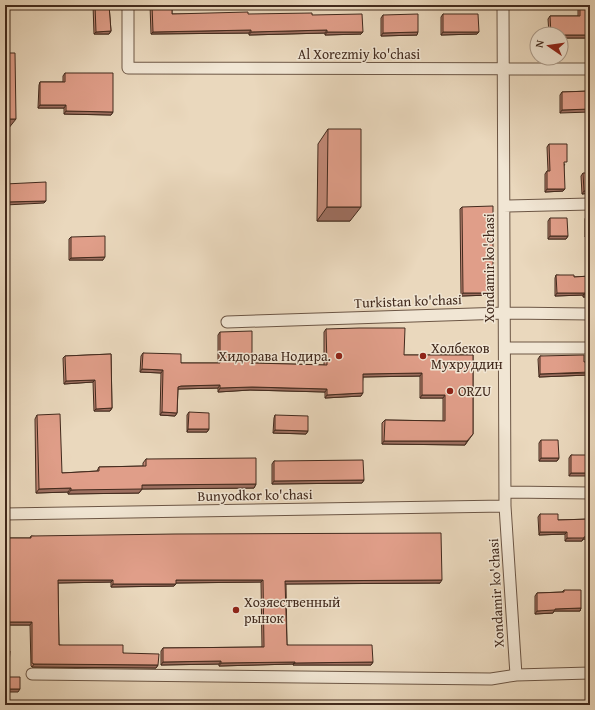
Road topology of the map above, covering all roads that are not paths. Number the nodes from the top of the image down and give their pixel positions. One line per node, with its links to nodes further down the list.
1 (128, 5): 3 (street, Al Xorezmiy ko'chasi)
2 (502, 5): 3 (street, Xondamir ko'chasi)
3 (503, 69): 4 (street, Al Xorezmiy ko'chasi); 6 (street, Xondamir ko'chasi)
4 (590, 69)
5 (590, 204): 6 (street)
6 (504, 206): 7 (street, Xondamir ko'chasi)
7 (505, 313): 8 (street, Turkistan ko'chasi); 9 (street, Turkistan ko'chasi); 10 (street, Xondamir ko'chasi)
8 (590, 314)
9 (227, 322)
10 (505, 348): 11 (street); 12 (street, Xondamir ko'chasi)
11 (590, 348)
12 (506, 492): 13 (street); 14 (street, Xondamir ko'chasi)
13 (590, 493)
14 (505, 506): 15 (street, Bunyodkor ko'chasi); 18 (street, Xondamir ko'chasi)
15 (5, 514)
16 (590, 673): 18 (street)
17 (32, 674): 18 (street)
18 (516, 675)

